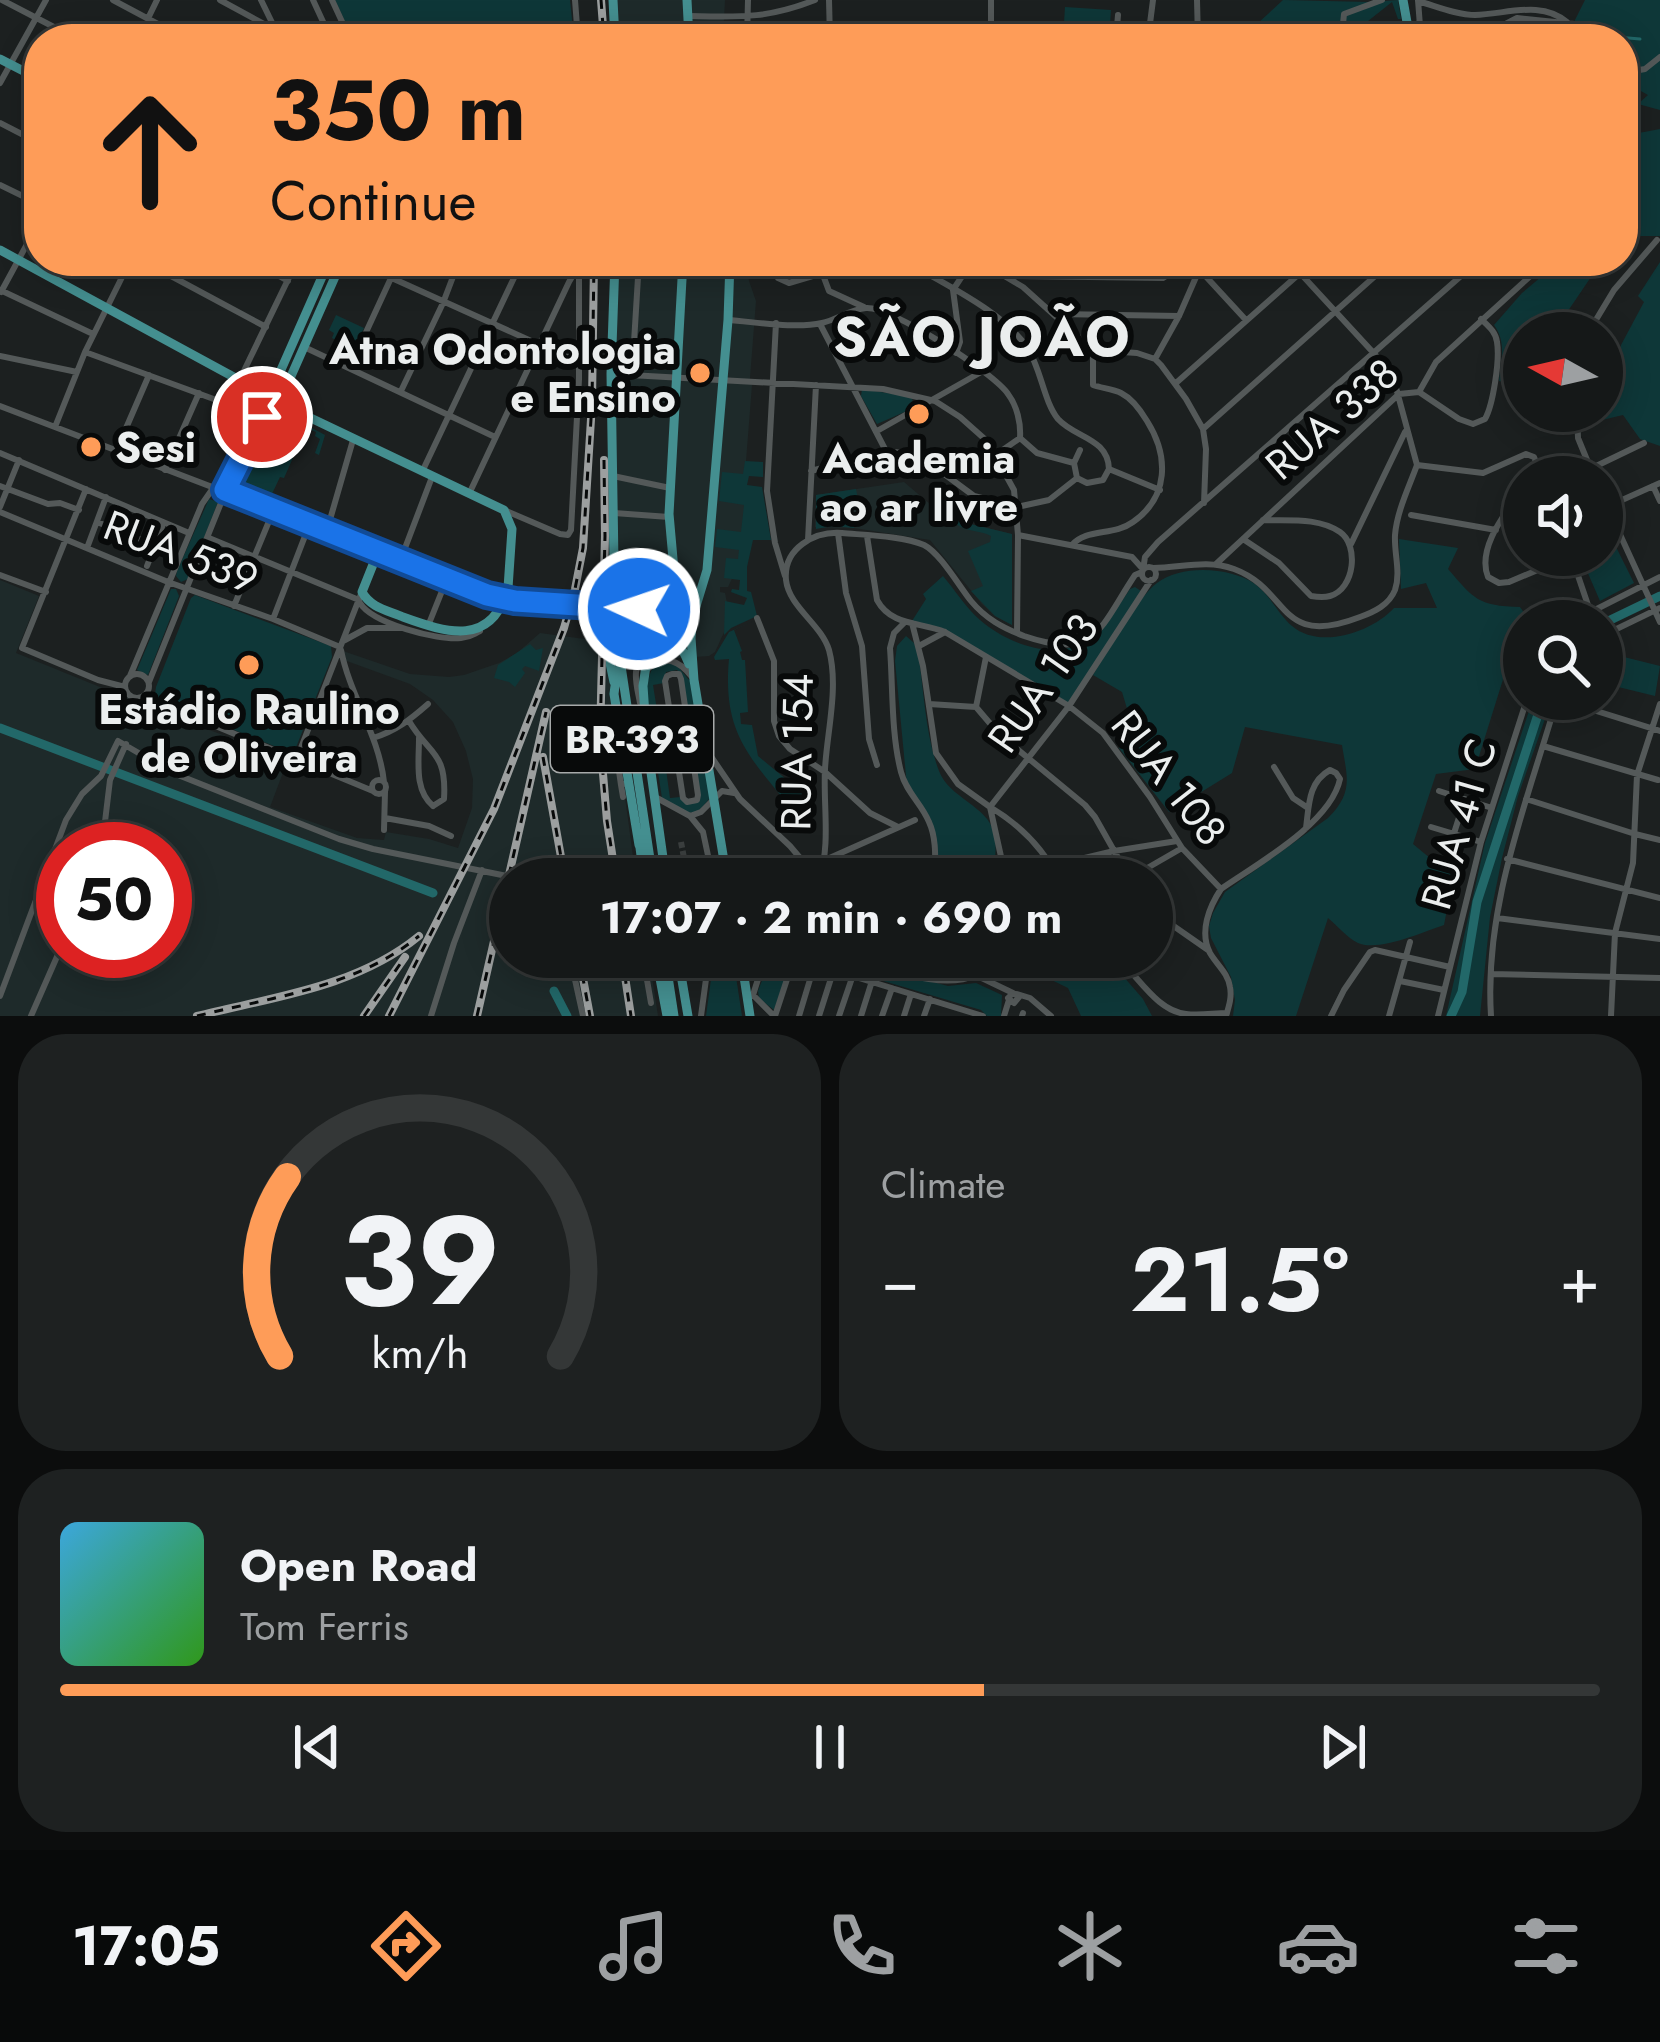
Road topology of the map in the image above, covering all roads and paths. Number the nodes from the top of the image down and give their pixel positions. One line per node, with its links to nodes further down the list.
1 (2, 0): 16 (street)
2 (46, 0): 16 (street)
3 (113, 0): 17 (street)
4 (158, 0): 17 (street)
5 (220, 0): 18 (street)
6 (261, 0): 12 (street)
7 (687, 0): 14 (main road)
8 (748, 0): 15 (street)
9 (814, 0): 15 (street)
10 (1382, 0): 30 (street)
11 (1418, 1): 19 (street); 33 (street)
12 (267, 14): 18 (street); 26 (street)
13 (1118, 15): 29 (street)
14 (690, 16): 15 (street); 27 (main road)
15 (747, 17): 28 (street)
16 (35, 18): 20 (street); 21 (street)
17 (148, 18): 22 (street); 23 (street)
18 (258, 21): 24 (street); 25 (street)
19 (1419, 22): 31 (street)
20 (31, 24)
21 (47, 24)
22 (145, 24)
23 (159, 24)
24 (256, 24)
25 (264, 24)
26 (272, 24)
27 (690, 24)
28 (747, 24)
29 (1117, 24)
30 (1342, 24)
31 (1422, 24)
32 (1504, 24): 33 (street)
33 (1570, 24)
34 (24, 34): 35 (street)
35 (5, 61): 36 (street)
36 (0, 83)
37 (1657, 240): 41 (street)
38 (24, 248): 40 (street)
39 (0, 250): 40 (main road)
40 (17, 259): 42 (main road); 79 (street)
41 (1638, 262)
42 (24, 263)
43 (48, 276): 81 (main road)
44 (122, 276): 81 (street)
45 (171, 276): 93 (street)
46 (280, 276): 75 (street)
47 (290, 276): 75 (street)
48 (323, 276): 122 (main road)
49 (335, 276): 96 (main road)
50 (388, 276): 74 (street)
51 (453, 276): 80 (street)
52 (515, 276): 91 (street)
53 (572, 276): 76 (street)
54 (579, 276): 77 (street)
55 (614, 276): 107 (main road, BR-393)
56 (638, 276): 108 (street)
57 (682, 276): 110 (main road)
58 (729, 276): 89 (main road)
59 (777, 276): 60 (street)
60 (815, 276)
61 (824, 276): 82 (street)
62 (930, 276): 78 (street)
63 (964, 276): 78 (street)
64 (1006, 276): 65 (street); 85 (street)
65 (1166, 276)
66 (1196, 276): 86 (street)
67 (1210, 276): 87 (street)
68 (1296, 276): 87 (street)
69 (1303, 276): 83 (street)
70 (1375, 276): 83 (street)
71 (1461, 276): 99 (street)
72 (1530, 276): 88 (street, RUA 338)
73 (1626, 276): 84 (street)
74 (392, 278): 80 (street); 104 (street)
75 (288, 280): 93 (street)
76 (568, 282): 77 (street); 95 (street)
77 (579, 283): 103 (street)
78 (953, 290): 100 (street); 146 (street)
79 (0, 291): 94 (street)
80 (442, 303): 91 (street); 118 (street)
81 (106, 308): 94 (street); 111 (main road)
82 (866, 308): 92 (street); 100 (street)
83 (1335, 311): 99 (street); 129 (street)
84 (1601, 312)
85 (1053, 314): 86 (street); 97 (street)
86 (1179, 316): 102 (street)
87 (1245, 319): 114 (street)
88 (1481, 319): 119 (street, RUA 338); 119 (street)
89 (728, 320): 90 (street); 112 (main road)
90 (776, 323): 92 (street); 113 (street, RUA 154)
91 (494, 324): 95 (street); 126 (street)
92 (820, 324): 116 (street)
93 (266, 327): 111 (street)
94 (93, 334): 98 (street)
95 (539, 344): 103 (street); 132 (street)
96 (304, 346): 104 (street); 122 (main road)
97 (1093, 350): 102 (street); 159 (street)
98 (85, 352): 106 (street); 109 (street)
99 (1373, 352): 121 (street); 164 (street)
100 (956, 353): 105 (street)
101 (0, 356): 106 (street)
102 (1155, 359): 114 (street)
103 (580, 363): 169 (street)
104 (350, 368): 118 (street)
105 (984, 370): 123 (street); 133 (street)
106 (77, 372): 128 (street)
107 (611, 374): 108 (street); 150 (main road, BR-393)
108 (632, 375): 110 (street)
109 (149, 376): 120 (street); 136 (street)
110 (675, 377): 112 (street); 155 (main road)
111 (240, 380): 117 (main road)
112 (723, 380): 113 (street); 213 (main road)
113 (773, 383): 115 (street); 189 (street, RUA 154)
114 (1176, 383): 129 (street)
115 (816, 385): 116 (street); 148 (street)
116 (854, 387): 123 (street); 131 (street)
117 (255, 388): 122 (main road); 124 (main road)
118 (401, 391): 126 (street)
119 (1419, 392): 121 (street, RUA 338)
120 (199, 394): 124 (street); 147 (street)
121 (1399, 394): 130 (street); 174 (street, RUA 338)
122 (273, 399): 127 (street); 134 (main road); 158 (street)
123 (935, 401): 131 (street); 140 (street)
124 (254, 405): 127 (main road)
125 (0, 406): 128 (street)
126 (451, 415): 132 (street); 149 (street)
127 (251, 420): 151 (street)
128 (55, 427): 136 (street)
129 (1203, 429): 164 (street)
130 (1407, 429): 145 (street); 190 (street)
131 (877, 431): 137 (street)
132 (495, 436): 160 (street)
133 (1020, 438): 140 (street); 143 (street)
134 (353, 440): 149 (main road); 178 (street)
135 (1644, 443): 141 (street)
136 (117, 451): 147 (street)
137 (886, 451): 148 (street); 165 (street)
138 (1080, 451): 143 (street)
139 (0, 453): 142 (street)
140 (997, 454): 165 (street)
141 (1621, 456)
142 (19, 460): 154 (street); 156 (street)
143 (1074, 464): 152 (street)
144 (1503, 464): 145 (street)
145 (1417, 465): 198 (street)
146 (1109, 469): 152 (street); 159 (street)
147 (166, 470): 157 (street)
148 (812, 471): 188 (street)
149 (427, 475): 160 (main road); 197 (street)
150 (613, 476): 155 (street); 170 (main road, BR-393)
151 (220, 478): 157 (street); 158 (street)
152 (1077, 478): 165 (street)
153 (1656, 484): 162 (street); 163 (street)
154 (4, 488): 167 (street); 168 (street)
155 (670, 488): 172 (main road)
156 (86, 489): 161 (street); 168 (street)
157 (213, 489): 158 (street); 180 (street)
158 (225, 490): 166 (street); 185 (street)
159 (1160, 490): 192 (street)
160 (469, 494): 169 (main road)
161 (106, 497): 175 (street); 180 (street)
162 (1623, 500)
163 (1660, 501)
164 (1204, 503): 202 (street)
165 (1017, 507): 182 (street)
166 (274, 508): 176 (street); 196 (street)
167 (0, 510): 187 (street, RUA 539)
168 (79, 510): 187 (street)
169 (504, 510): 214 (main road)
170 (614, 513): 172 (street); 216 (main road, BR-393)
171 (1411, 515): 179 (street)
172 (669, 517): 207 (main road)
173 (1503, 519): 179 (street)
174 (1263, 520): 186 (street, RUA 338); 190 (street)
175 (97, 522): 191 (street); 194 (street)
176 (310, 524): 178 (street); 201 (street)
177 (163, 527): 191 (street)
178 (327, 530): 184 (street)
179 (1496, 530): 204 (street)
180 (190, 533): 200 (street)
181 (838, 533): 183 (street); 188 (street); 267 (street)
182 (1018, 535): 192 (street); 231 (street)
183 (867, 536): 226 (street); 231 (street)
184 (344, 537): 197 (street); 197 (street)
185 (209, 538): 196 (street); 210 (street)
186 (1243, 538): 190 (street); 198 (street, RUA 338)
187 (68, 539): 194 (street, RUA 539); 212 (street)
188 (808, 540): 195 (street)
189 (775, 543): 195 (street); 206 (street, RUA 154)
190 (1351, 544)
191 (155, 545): 199 (street)
192 (1072, 545): 202 (street)
193 (1623, 545): 211 (street)
194 (87, 548): 208 (street, RUA 539)
195 (797, 549): 206 (street)
196 (254, 556): 201 (street); 218 (street)
197 (390, 559): 209 (street); 214 (street); 215 (main road); 221 (main road); 221 (main road)
198 (1216, 564): 202 (street)
199 (147, 566)
200 (173, 569): 208 (street); 210 (street)
201 (292, 572): 215 (street); 223 (street)
202 (1147, 573): 231 (street); 246 (street, RUA 103)
203 (0, 575): 212 (street)
204 (1523, 576)
205 (1660, 577): 211 (street)
206 (786, 579): 269 (street, RUA 154)
207 (676, 581): 213 (main road); 221 (main road); 239 (main road)
208 (168, 582): 210 (street, RUA 539); 235 (street)
209 (444, 586): 219 (street); 228 (street)
210 (184, 588): 218 (street, RUA 539); 240 (street)
211 (1644, 588): 217 (street); 220 (street)
212 (46, 592): 241 (street)
213 (701, 593): 238 (main road)
214 (506, 594): 219 (main road)
215 (361, 596): 228 (main road); 229 (street); 232 (street)
216 (614, 598): 260 (main road, BR-393); 305 (main road, BR-393)
217 (1616, 600)
218 (234, 606): 223 (street, RUA 539)
219 (500, 608): 224 (main road)
220 (1656, 608): 225 (street); 227 (street)
221 (629, 612): 238 (main road); 248 (street); 272 (main road)
222 (757, 619): 269 (street)
223 (274, 620): 232 (street, RUA 539)
224 (489, 622): 228 (main road); 229 (street)
225 (1660, 622)
226 (908, 623): 230 (street, RUA 108); 233 (street); 315 (street)
227 (1623, 625)
228 (428, 626)
229 (404, 628): 232 (street)
230 (945, 632): 233 (street); 234 (street, RUA 108)
231 (1017, 633)
232 (341, 645): 236 (street); 237 (street)
233 (919, 646): 244 (street)
234 (987, 655): 246 (street, RUA 108); 247 (street)
235 (130, 676): 240 (street); 241 (street)
236 (329, 677): 237 (street); 265 (street)
237 (347, 679): 257 (street)
238 (694, 680): 239 (street); 263 (main road)
239 (643, 681): 248 (main road)
240 (149, 682): 242 (street)
241 (125, 687): 242 (street)
242 (146, 694): 265 (street)
243 (428, 704): 252 (street)
244 (929, 704): 247 (street); 284 (street)
245 (1660, 704): 254 (street)
246 (1069, 706): 266 (street, RUA 103); 304 (street, RUA 108)
247 (976, 707): 266 (street)
248 (644, 712): 253 (main road)
249 (1520, 720): 286 (street, RUA 41 C)
250 (1551, 720): 262 (street)
251 (1622, 720): 254 (street)
252 (409, 721): 257 (street); 258 (street)
253 (646, 728): 260 (main road); 261 (main road)
254 (1650, 729): 255 (street); 270 (street)
255 (1660, 731)
256 (690, 737): 259 (street); 259 (street); 259 (street)
257 (373, 738): 275 (street)
258 (418, 738): 258 (street)
259 (674, 740): 261 (street)
260 (633, 742): 308 (main road, BR-393)
261 (647, 744): 279 (main road)
262 (1543, 746): 270 (street); 283 (street)
263 (706, 749): 278 (street); 281 (main road)
264 (617, 757): 272 (street)
265 (297, 758): 275 (street)
266 (1028, 759): 284 (street, RUA 103); 306 (street)
267 (877, 764)
268 (1274, 767): 285 (street)
269 (825, 772): 292 (street); 313 (street, RUA 154)
270 (1637, 775): 273 (street); 296 (street)
271 (106, 778): 274 (street); 276 (street); 323 (street)
272 (624, 780): 280 (street); 305 (main road)
273 (1658, 781)
274 (94, 785): 276 (street); 364 (street)
275 (378, 786): 289 (street)
276 (108, 791): 291 (street)
277 (1438, 791): 282 (street)
278 (734, 793): 281 (street); 312 (street)
279 (654, 796): 287 (street); 309 (main road)
280 (623, 797)
281 (715, 798): 287 (street); 298 (main road)
282 (1465, 799): 286 (street); 299 (street)
283 (1526, 799): 296 (street); 322 (street)
284 (990, 807): 288 (street); 301 (street)
285 (1308, 808): 294 (street); 294 (street)
286 (1492, 808): 303 (street, RUA 41 C)
287 (690, 816): 297 (street)
288 (1006, 817): 301 (street); 317 (street)
289 (385, 818): 295 (street); 300 (street)
290 (915, 820): 292 (street)
291 (105, 822)
292 (898, 827): 314 (street)
293 (1431, 827): 299 (street)
294 (1306, 828): 325 (street)
295 (385, 830)
296 (1635, 834): 302 (street); 326 (street)
297 (705, 835): 298 (street); 310 (street)
298 (721, 835): 311 (main road)
299 (1453, 835): 303 (street); 321 (street)
300 (452, 836)
301 (998, 836): 316 (street)
302 (1660, 840)
303 (1481, 842): 335 (street, RUA 41 C)
304 (1180, 844): 306 (street); 320 (street); 325 (street, RUA 108)
305 (639, 845): 307 (main road, BR-393)
306 (1114, 851): 318 (street); 319 (street)
307 (642, 858)
308 (646, 858)
309 (663, 858)
310 (709, 858)
311 (725, 858)
312 (801, 858)
313 (825, 858)
314 (829, 858)
315 (933, 858)
316 (1002, 858)
317 (1045, 858)
318 (1085, 858)
319 (1118, 858)
320 (1159, 858)
321 (1446, 858)
322 (1507, 859): 326 (street); 328 (street)
323 (482, 870): 324 (street); 373 (street)
324 (489, 872)
325 (1221, 889): 333 (street)
326 (1624, 890): 327 (street); 330 (street)
327 (1660, 898)
328 (1497, 918): 330 (street); 336 (street)
329 (1173, 925): 333 (street)
330 (1615, 933): 331 (street); 337 (street)
331 (1660, 939)
332 (1410, 941): 334 (street)
333 (1209, 951): 371 (street)
334 (1406, 958): 335 (street); 358 (street); 391 (street)
335 (1450, 967): 362 (street, RUA 41 C)
336 (1491, 974): 337 (street); 394 (street)
337 (1612, 977): 357 (street); 395 (street)
338 (48, 978): 372 (street)
339 (575, 978): 374 (street)
340 (647, 978): 368 (street)
341 (659, 978): 375 (main road)
342 (665, 978): 375 (main road)
343 (682, 978): 376 (main road)
344 (706, 978): 377 (street)
345 (746, 978): 365 (main road)
346 (757, 978): 365 (street)
347 (789, 978): 379 (street)
348 (811, 978): 380 (street)
349 (831, 978): 381 (street)
350 (852, 978): 382 (street)
351 (862, 978): 359 (street)
352 (931, 978): 360 (street)
353 (958, 978): 360 (street)
354 (967, 978): 360 (street)
355 (982, 978): 366 (street)
356 (1137, 978): 371 (street)
357 (1660, 978)
358 (1400, 980): 362 (street); 392 (street)
359 (872, 981): 361 (street); 383 (street)
360 (955, 982)
361 (892, 988): 363 (street); 384 (street)
362 (1445, 990): 393 (street, RUA 41 C)
363 (911, 994): 367 (street); 385 (street)
364 (0, 996)
365 (750, 997): 378 (main road); 379 (street)
366 (1013, 998): 389 (street); 390 (street)
367 (930, 999): 369 (street); 386 (street)
368 (651, 1003)
369 (947, 1004): 370 (street); 387 (street)
370 (965, 1013): 388 (street)
371 (1227, 1014)
372 (31, 1016)
373 (431, 1016)
374 (583, 1016)
375 (671, 1016)
376 (688, 1016)
377 (701, 1016)
378 (750, 1016)
379 (775, 1016)
380 (799, 1016)
381 (819, 1016)
382 (839, 1016)
383 (861, 1016)
384 (882, 1016)
385 (904, 1016)
386 (924, 1016)
387 (944, 1016)
388 (983, 1016)
389 (1005, 1016)
390 (1051, 1016)
391 (1331, 1016)
392 (1389, 1016)
393 (1438, 1016)
394 (1491, 1016)
395 (1611, 1016)

